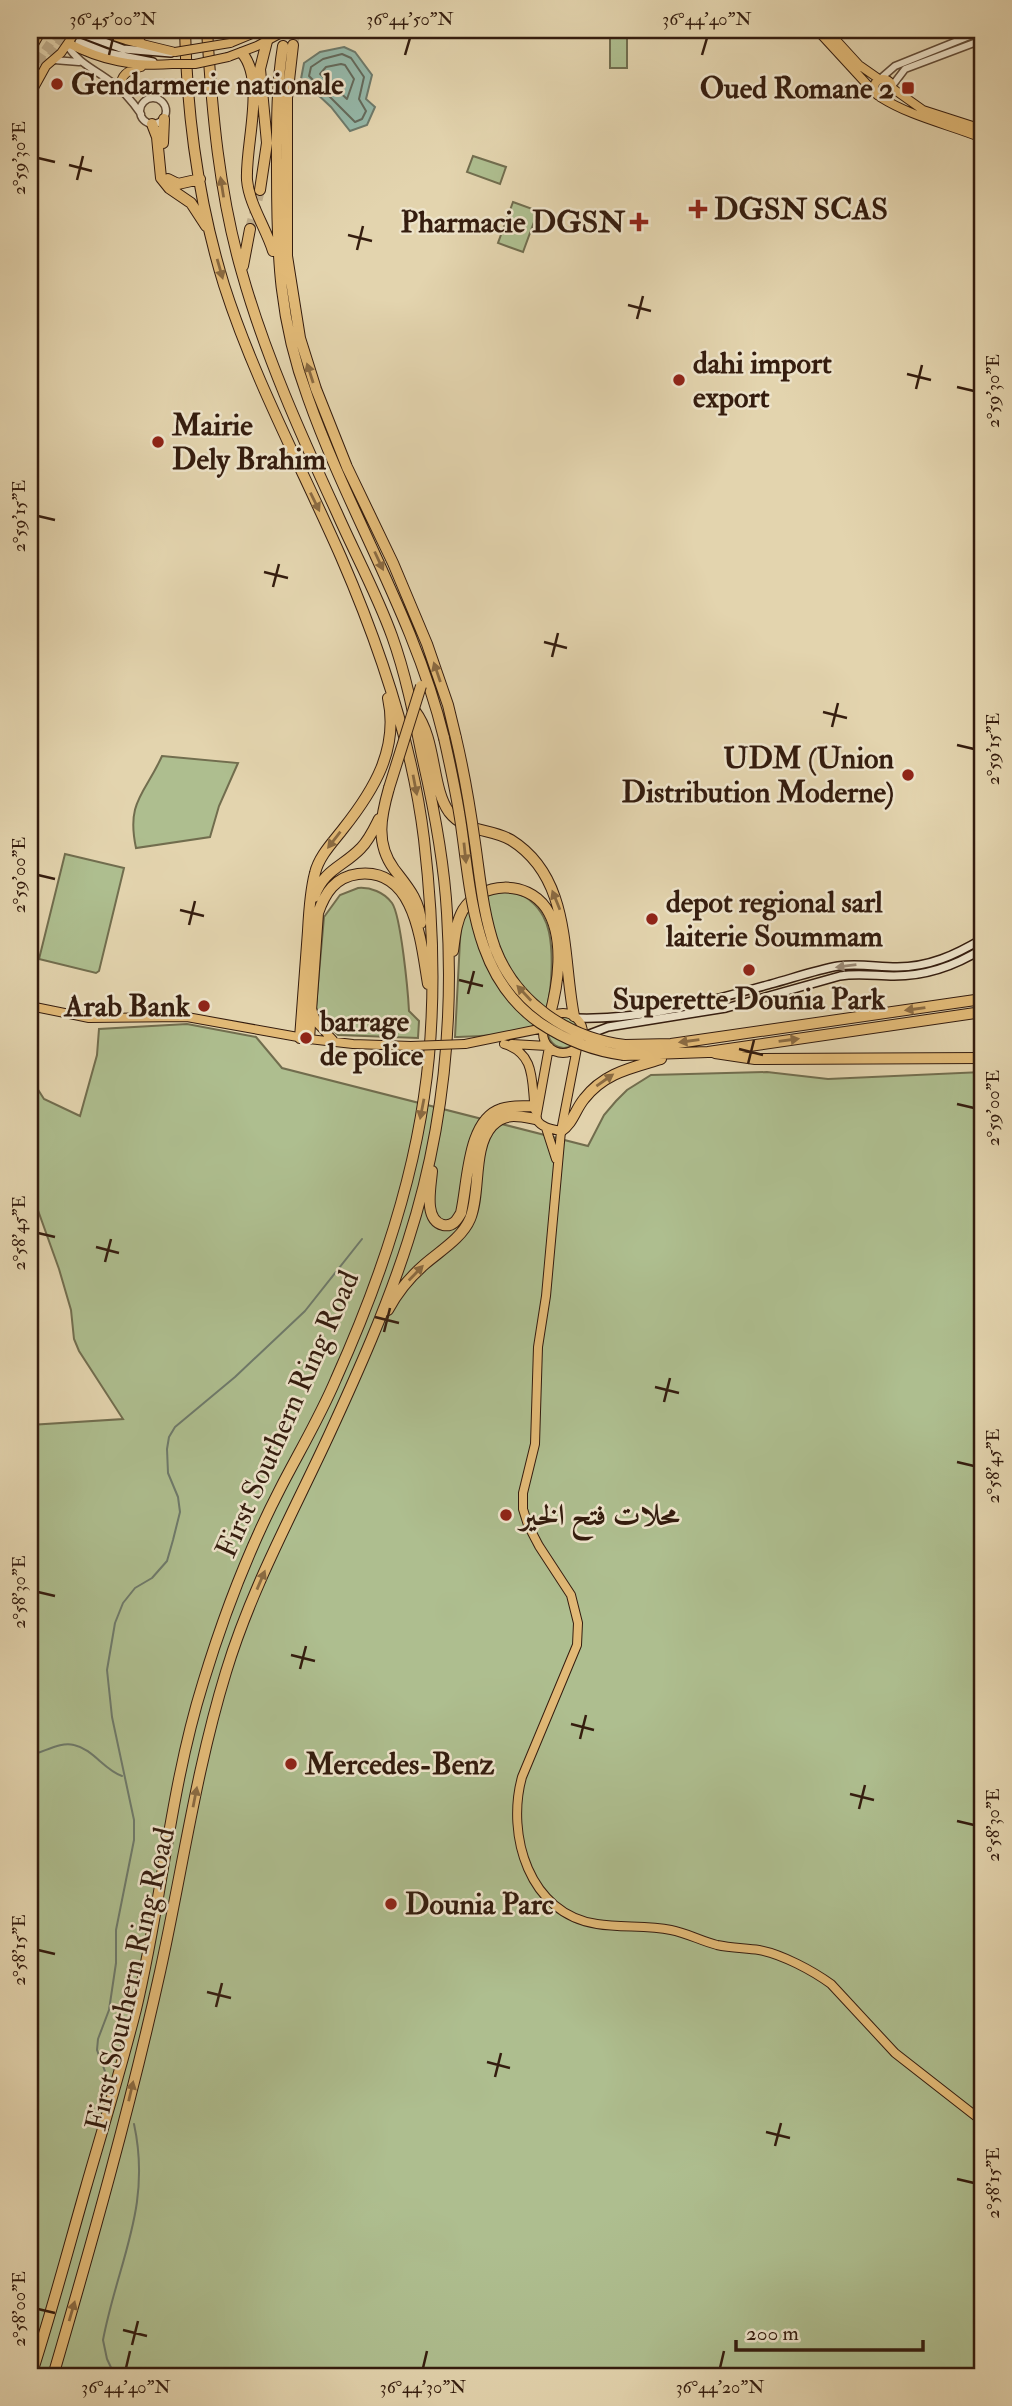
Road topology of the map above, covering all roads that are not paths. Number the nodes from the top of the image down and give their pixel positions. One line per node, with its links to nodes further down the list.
1 (42, 30): 18 (main road)
2 (96, 30): 15 (main road)
3 (127, 30): 15 (main road)
4 (207, 30): 41 (highway, First Southern Ring Road, one-way to 4)
5 (262, 30): 16 (main road, bridge)
6 (287, 30): 13 (main road)
7 (817, 30): 29 (main road)
8 (827, 30): 25 (main road)
9 (982, 31): 24 (street)
10 (185, 32): 36 (highway, First Southern Ring Road)
11 (80, 35): 14 (main road); 16 (main road); 21 (main road)
12 (982, 40): 24 (street)
13 (267, 41): 17 (main road); 37 (highway)
14 (68, 44): 19 (main road); 20 (street); 23 (main road)
15 (147, 45): 16 (main road)
16 (176, 52)
17 (242, 53): 21 (main road, bridge); 40 (highway)
18 (31, 58): 22 (main road)
19 (54, 60): 20 (street); 22 (main road)
20 (81, 63): 27 (street)
21 (172, 64): 23 (main road)
22 (46, 66): 28 (main road)
23 (146, 66): 27 (main road)
24 (904, 66): 25 (street); 26 (street)
25 (880, 79): 26 (main road); 29 (main road)
26 (892, 87): 29 (main road); 34 (main road)
27 (124, 92): 30 (street); 31 (street)
28 (30, 95)
29 (877, 95): 35 (main road)
30 (148, 100): 31 (street); 32 (street)
31 (141, 114): 33 (street)
32 (164, 119): 33 (street); 36 (highway)
33 (152, 124): 39 (highway)
34 (982, 129)
35 (982, 138)
36 (200, 179): 39 (highway, First Southern Ring Road)
37 (260, 190)
38 (250, 229): 41 (highway)
39 (209, 231): 43 (highway, First Southern Ring Road, one-way to 43)
40 (279, 274): 42 (highway, one-way to 42); 67 (highway, one-way to 40, bridge)
41 (243, 277): 44 (highway, First Southern Ring Road)
42 (417, 648): 45 (highway, bridge); 67 (highway, one-way to 67, bridge)
43 (384, 666): 46 (highway, one-way to 46); 54 (highway, First Southern Ring Road, one-way to 54)
44 (412, 706): 50 (highway, First Southern Ring Road); 57 (highway, one-way to 44)
45 (382, 812): 46 (highway); 48 (highway)
46 (309, 911): 56 (highway)
47 (982, 939): 57 (main road, one-way to 57)
48 (422, 948): 53 (highway); 54 (highway)
49 (982, 949): 60 (main road)
50 (450, 997): 58 (highway); 72 (highway, First Southern Ring Road)
51 (982, 999): 67 (highway, one-way to 67)
52 (30, 1006): 59 (main road)
53 (311, 1006): 61 (highway); 62 (main road)
54 (432, 1006): 78 (highway, First Southern Ring Road, one-way to 78)
55 (982, 1012): 68 (highway, one-way to 55)
56 (302, 1014): 59 (main road); 61 (highway)
57 (575, 1017): 58 (main road); 60 (main road)
58 (546, 1023): 63 (main road); 65 (main road)
59 (285, 1036): 61 (main road)
60 (583, 1037): 66 (main road)
61 (304, 1038): 62 (main road)
62 (336, 1042): 63 (main road, bridge)
63 (481, 1042): 64 (main road)
64 (504, 1044): 65 (main road); 71 (main road)
65 (548, 1047): 66 (main road); 71 (main road)
66 (577, 1048): 74 (main road)
67 (625, 1050): 69 (highway)
68 (708, 1052): 69 (highway); 70 (highway)
69 (673, 1054): 74 (highway, one-way to 69)
70 (982, 1058)
71 (535, 1113): 72 (highway); 73 (main road); 76 (highway, one-way to 71)
72 (438, 1117): 76 (highway, First Southern Ring Road)
73 (546, 1128): 74 (main road); 75 (main road)
74 (562, 1131): 75 (main road)
75 (558, 1163): 77 (main road)
76 (366, 1350): 79 (highway, First Southern Ring Road, one-way to 76)
77 (982, 2121)
78 (31, 2376)
79 (52, 2376)

